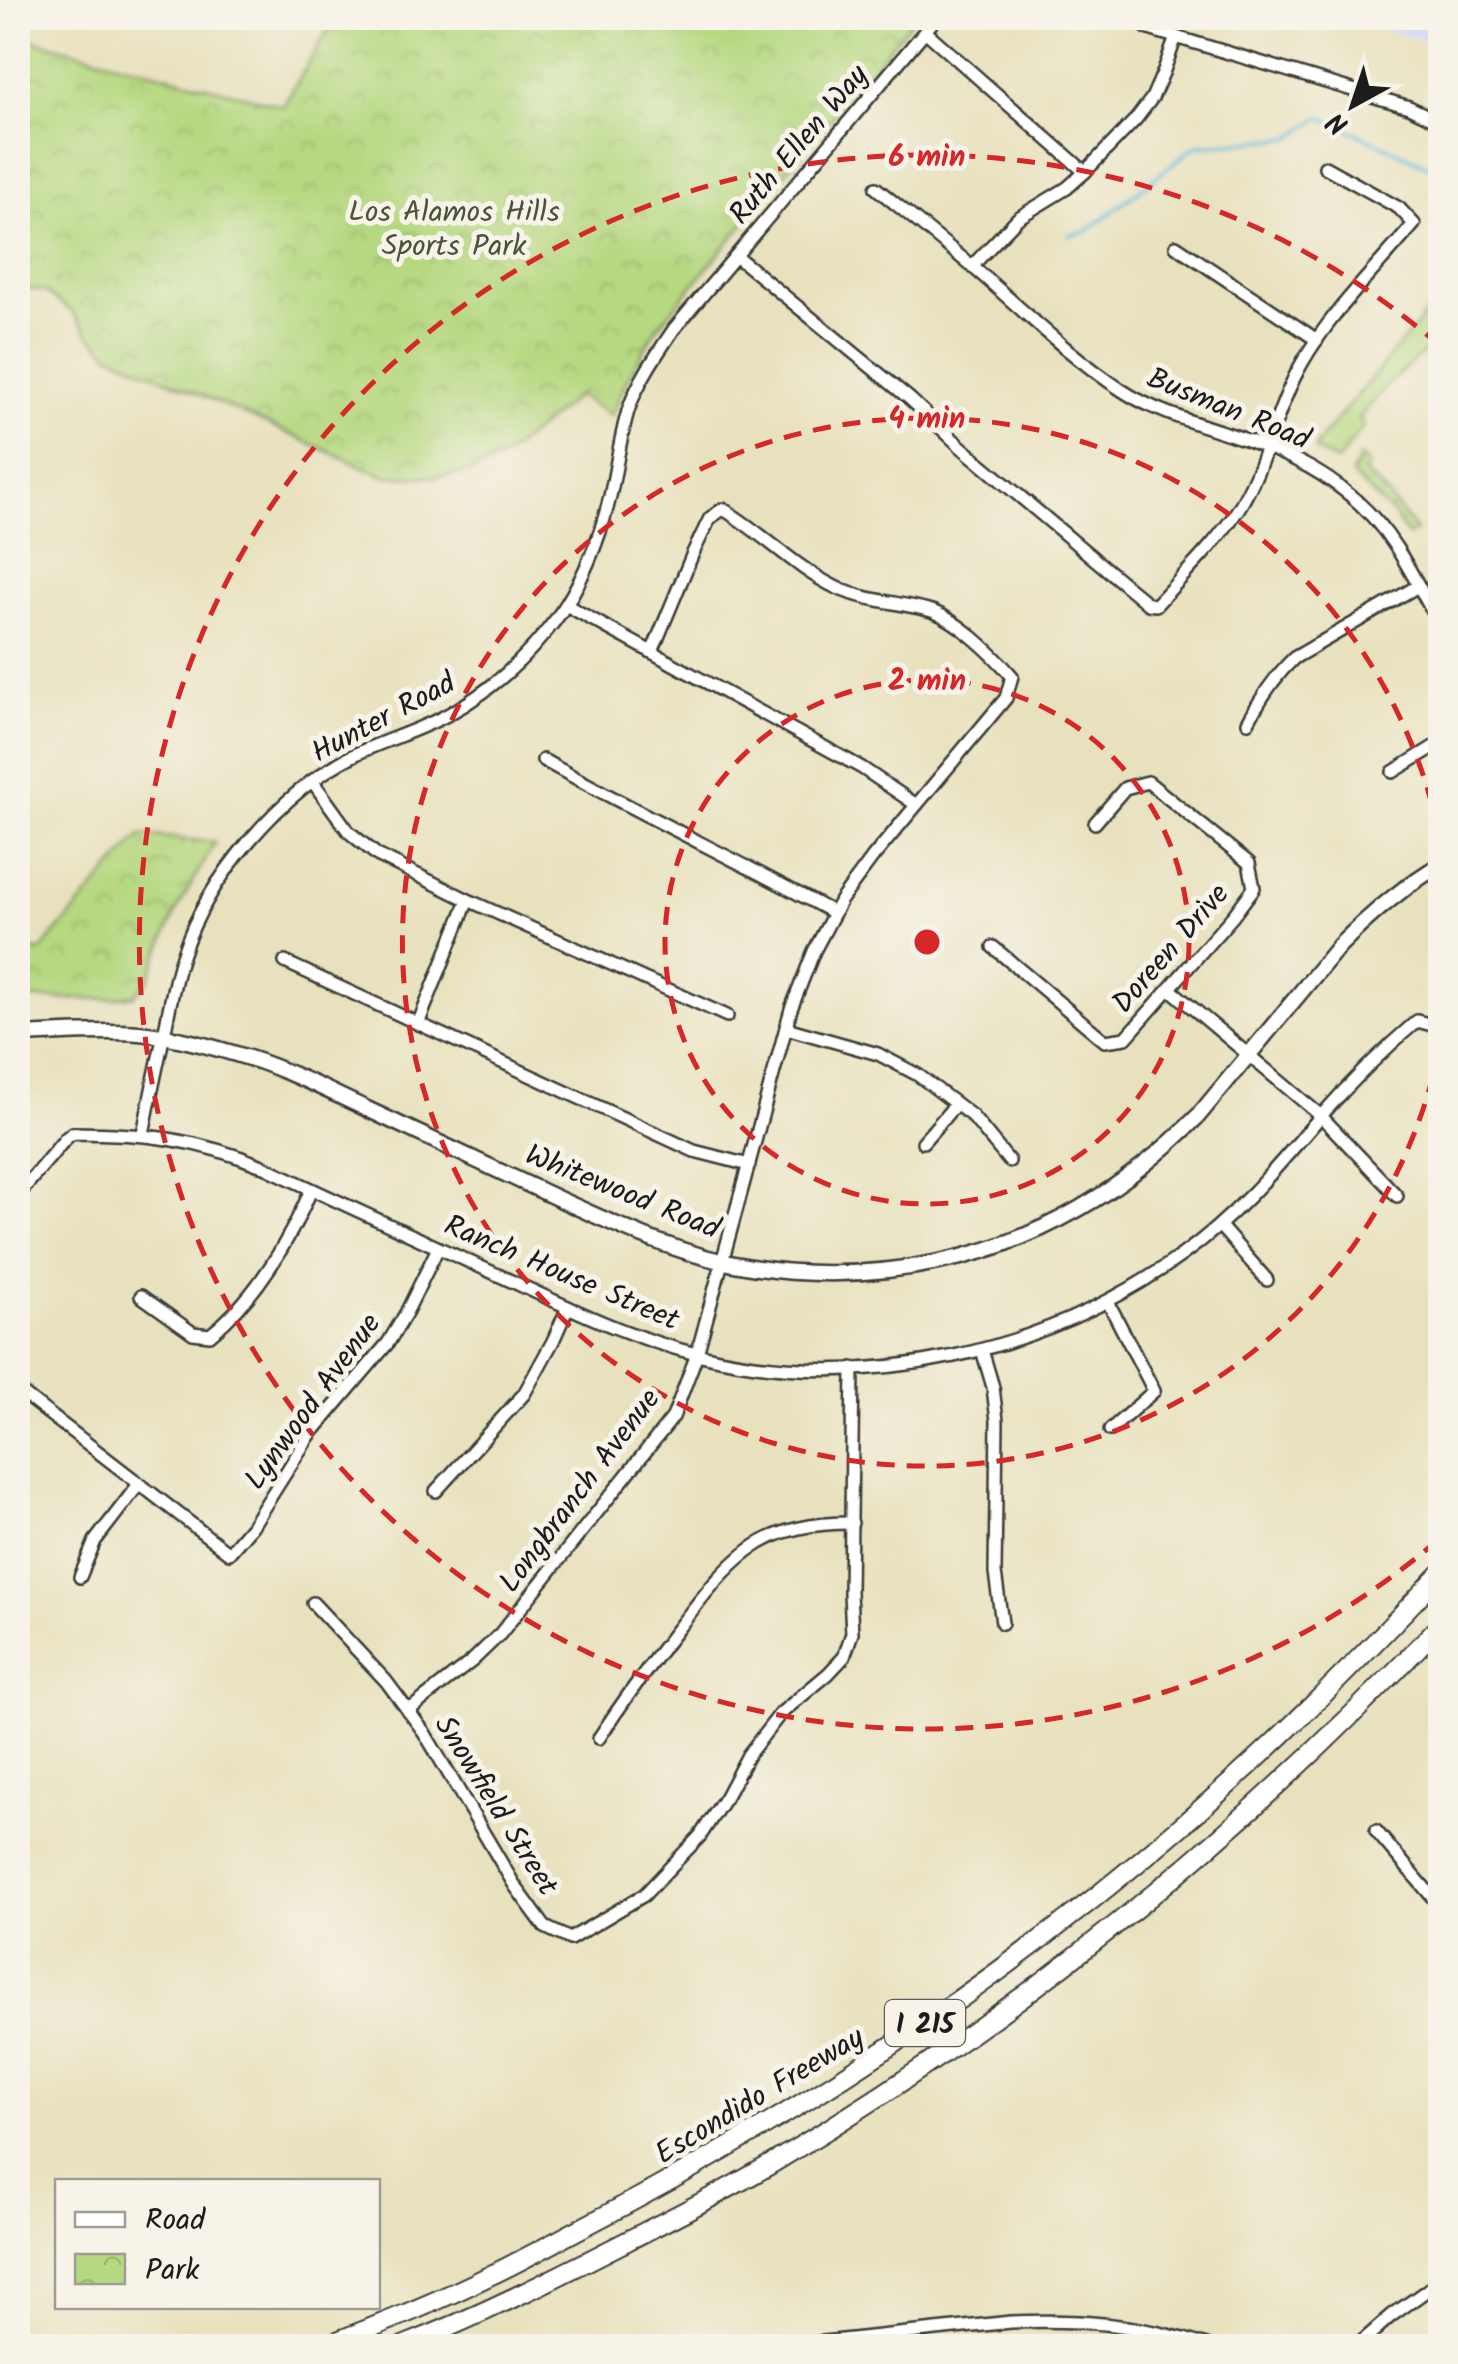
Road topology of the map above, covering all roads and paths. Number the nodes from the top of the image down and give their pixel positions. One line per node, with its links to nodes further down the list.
1 (936, 18): 3 (street, Ruth Ellen Way)
2 (1131, 18): 4 (street)
3 (924, 31): 7 (street); 10 (street, Ruth Ellen Way)
4 (1176, 37): 5 (street); 7 (street)
5 (1440, 122)
6 (1325, 167): 12 (street)
7 (1086, 172): 11 (street)
8 (876, 188): 11 (street, Busman Road)
9 (1176, 246): 12 (street)
10 (737, 257): 13 (street); 15 (street, Hunter Road)
11 (972, 266): 13 (street, Busman Road)
12 (1318, 340): 13 (street)
13 (1266, 446): 14 (street, Busman Road)
14 (1418, 586): 16 (street, Busman Road); 18 (street)
15 (566, 606): 17 (street); 22 (street, Hunter Road)
16 (1440, 624)
17 (652, 652): 23 (street); 23 (street, Longbranch Avenue)
18 (1248, 722)
19 (1440, 744): 21 (street)
20 (543, 760): 27 (street)
21 (1393, 772)
22 (314, 782): 26 (street); 36 (street, Hunter Road)
23 (916, 804): 27 (street, Longbranch Avenue)
24 (1096, 823): 30 (street, Doreen Drive)
25 (1440, 864): 37 (main road, Whitewood Road)
26 (468, 900): 31 (street); 32 (street)
27 (834, 913): 33 (street, Longbranch Avenue)
28 (993, 947): 30 (street, Doreen Drive)
29 (285, 962): 32 (street)
30 (1170, 988): 37 (street)
31 (727, 1016)
32 (418, 1024): 43 (street)
33 (786, 1028): 38 (street); 43 (street, Longbranch Avenue)
34 (1440, 1029): 39 (street, Ranch House Street)
35 (18, 1035): 36 (main road, Whitewood Road)
36 (163, 1037): 40 (street, Hunter Road); 49 (main road, Whitewood Road)
37 (1248, 1055): 39 (street); 49 (main road, Whitewood Road)
38 (956, 1104): 41 (street); 42 (street)
39 (1321, 1116): 46 (street); 47 (street, Ranch House Street)
40 (143, 1134): 44 (street, Ranch House Street); 45 (street, Ranch House Street)
41 (924, 1142)
42 (1009, 1161)
43 (749, 1165): 49 (street, Longbranch Avenue)
44 (311, 1190): 48 (street, Ranch House Street); 51 (street)
45 (18, 1195)
46 (1397, 1196)
47 (1220, 1226): 50 (street); 52 (street, Ranch House Street)
48 (438, 1248): 53 (street, Ranch House Street); 59 (street, Lynwood Avenue)
49 (723, 1262): 55 (street, Longbranch Avenue)
50 (1267, 1280)
51 (141, 1296)
52 (1108, 1302): 54 (street, Ranch House Street); 58 (street)
53 (568, 1307): 55 (street, Ranch House Street); 60 (street)
54 (982, 1350): 56 (street, Ranch House Street); 65 (street)
55 (697, 1354): 56 (street, Ranch House Street); 67 (street, Longbranch Avenue)
56 (853, 1368): 61 (street)
57 (19, 1394): 59 (street, Lynwood Avenue)
58 (1110, 1430)
59 (139, 1484): 63 (street)
60 (436, 1491)
61 (852, 1523): 67 (street, Snowfield Street); 68 (street)
62 (1440, 1574): 72 (highway, Escondido Freeway / I 215)
63 (80, 1577)
64 (313, 1603): 67 (street, Snowfield Street)
65 (1002, 1623)
66 (1440, 1625): 73 (highway, Escondido Freeway / I 215)
67 (408, 1711)
68 (599, 1738)
69 (1376, 1831): 70 (street)
70 (1440, 1906)
71 (1440, 2281): 76 (street)
72 (324, 2346)
73 (403, 2346)
74 (786, 2346): 75 (street)
75 (1207, 2346)
76 (1357, 2346)

